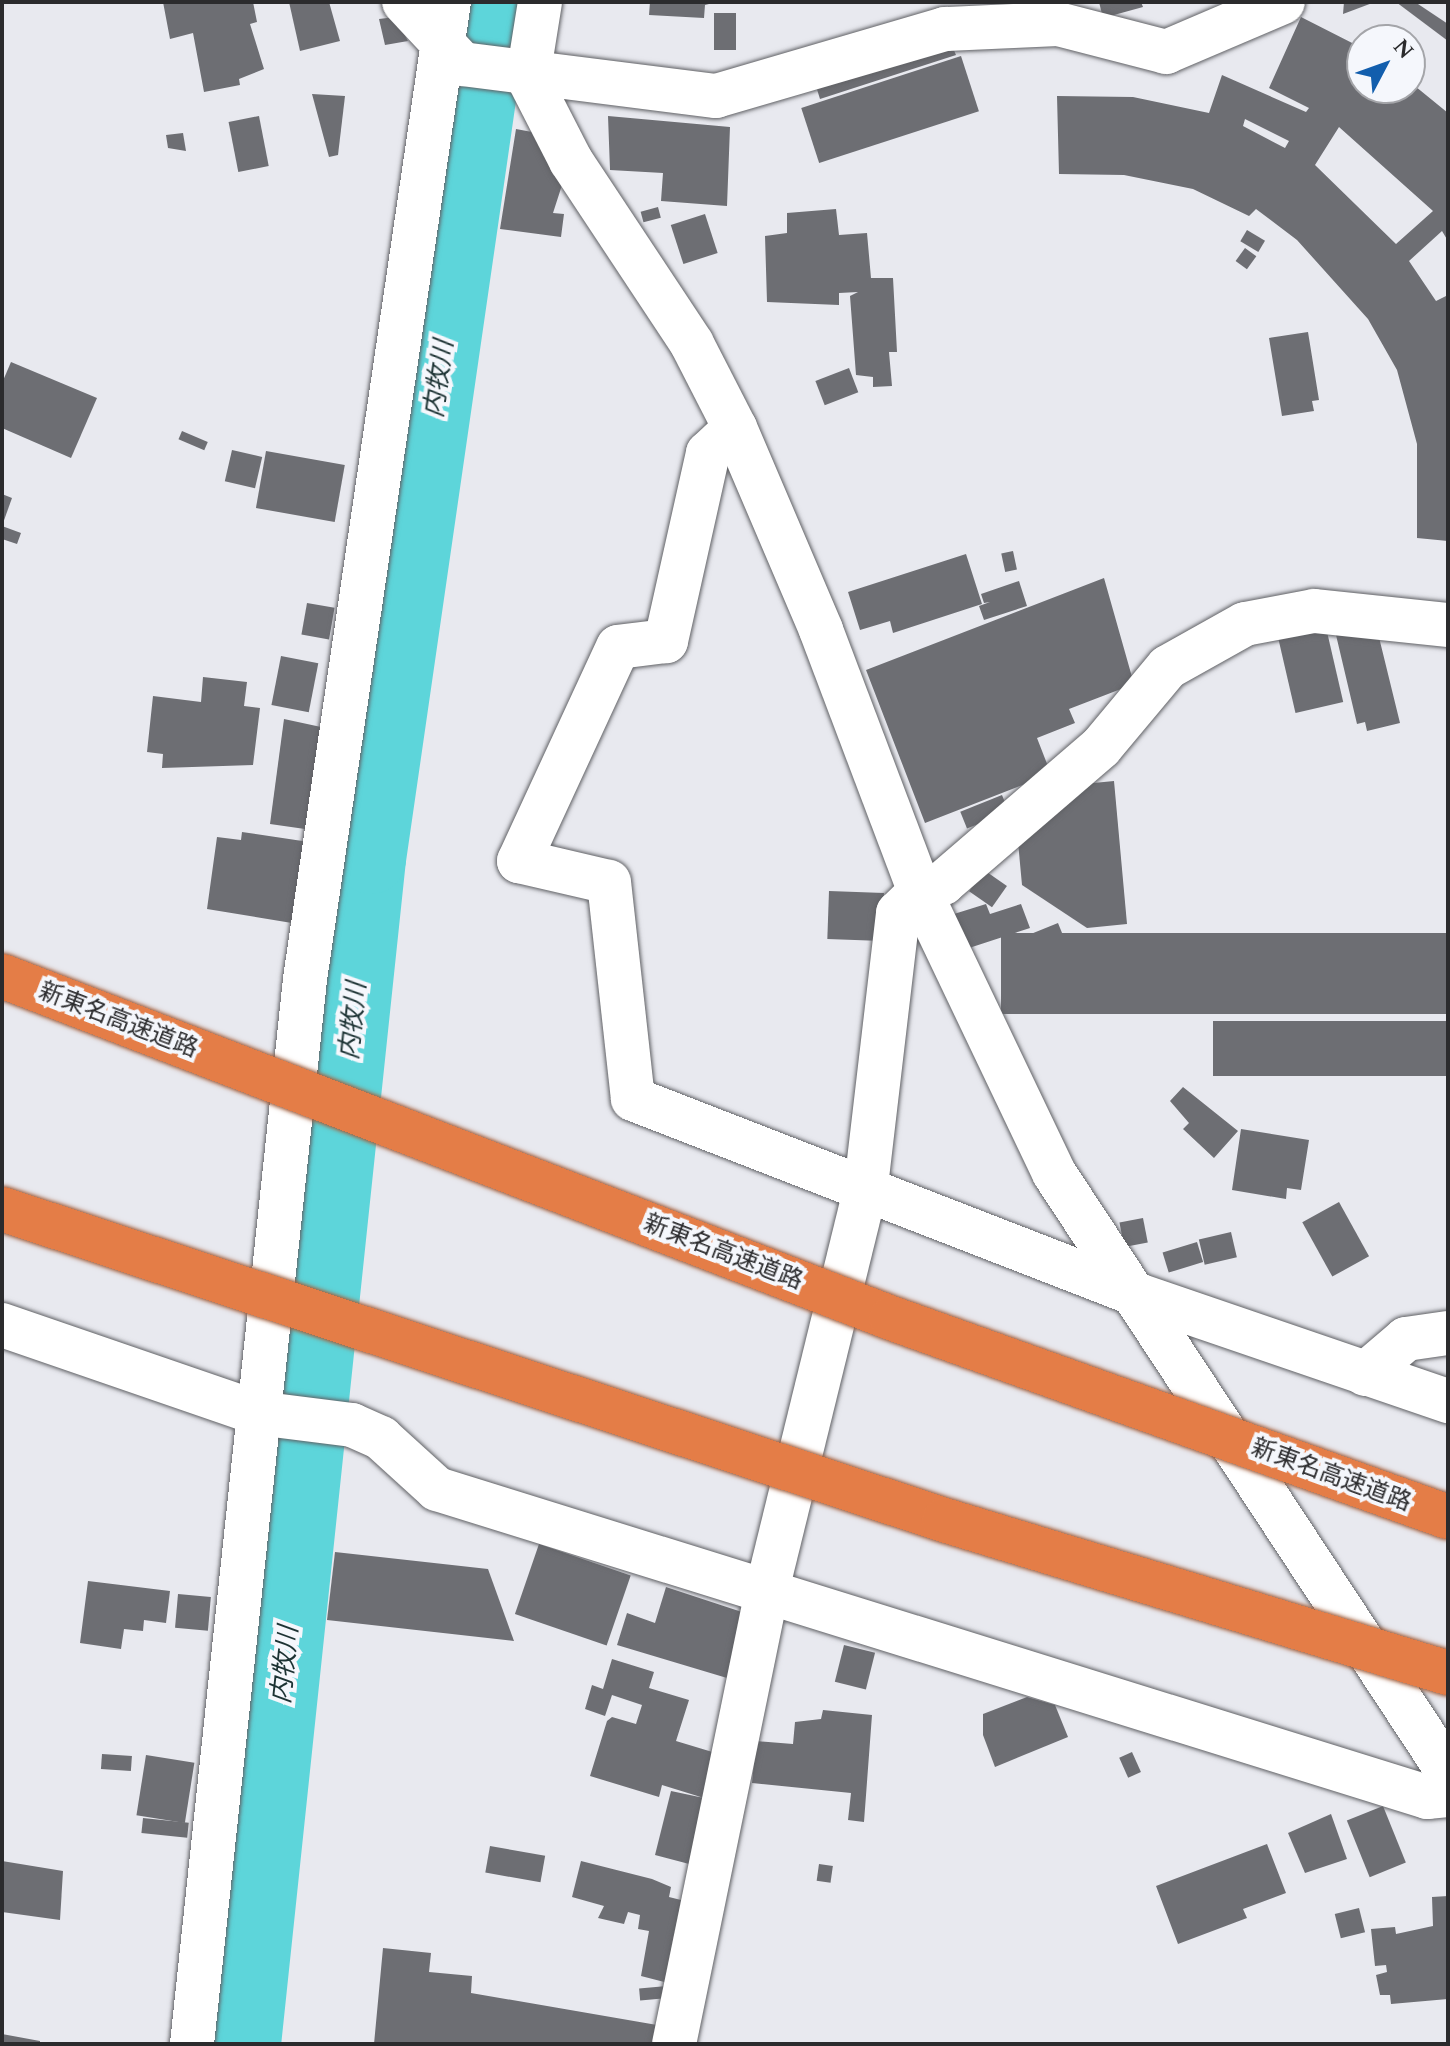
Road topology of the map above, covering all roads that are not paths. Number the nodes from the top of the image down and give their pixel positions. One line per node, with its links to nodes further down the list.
1 (404, 2): 4 (street)
2 (540, 2): 5 (street)
3 (1283, 2): 5 (street)
4 (451, 36): 5 (street); 17 (street)
5 (521, 74): 6 (street)
6 (735, 428): 8 (street); 10 (street)
7 (1448, 625): 8 (street)
8 (920, 892): 10 (street); 12 (street)
9 (2, 976): 18 (highway, 新東名高速道路, bridge)
10 (866, 1186): 12 (street); 19 (street)
11 (2, 1209): 20 (highway, bridge)
12 (1138, 1295): 15 (street); 21 (street)
13 (2, 1325): 17 (street)
14 (1448, 1333): 15 (street)
15 (1365, 1374): 16 (street)
16 (1448, 1401)
17 (266, 1415): 19 (street); 23 (street)
18 (1448, 1517)
19 (766, 1594): 22 (street); 24 (street)
20 (1448, 1673)
21 (1448, 1772)
22 (1448, 1795)
23 (192, 2044)
24 (674, 2044)

